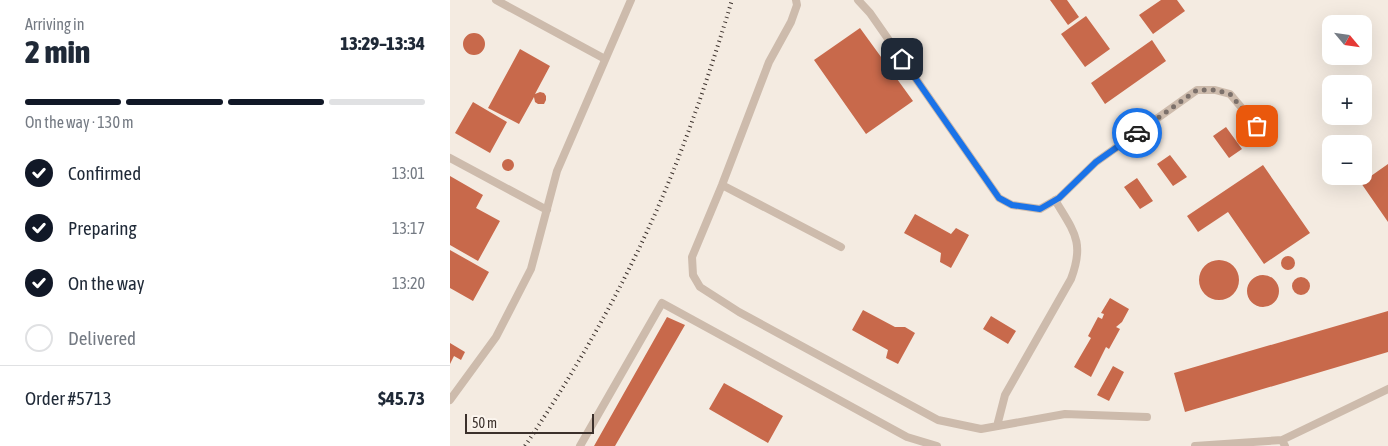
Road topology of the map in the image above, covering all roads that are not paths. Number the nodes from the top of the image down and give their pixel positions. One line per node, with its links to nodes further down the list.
1 (496, 0): 5 (lane)
2 (631, 0): 5 (lane)
3 (796, 0): 8 (lane)
4 (858, 0): 9 (lane)
5 (605, 59): 10 (lane)
6 (1257, 126): 9 (lane)
7 (450, 158): 10 (lane)
8 (722, 185): 11 (lane); 15 (lane)
9 (1055, 200): 15 (lane)
10 (547, 210): 13 (lane)
11 (841, 247)
12 (1388, 389): 16 (lane)
13 (450, 400)
14 (1147, 417): 15 (lane)
15 (997, 426)
16 (1284, 443): 19 (lane)
17 (580, 446): 18 (lane)
18 (937, 446)
19 (1195, 446)

